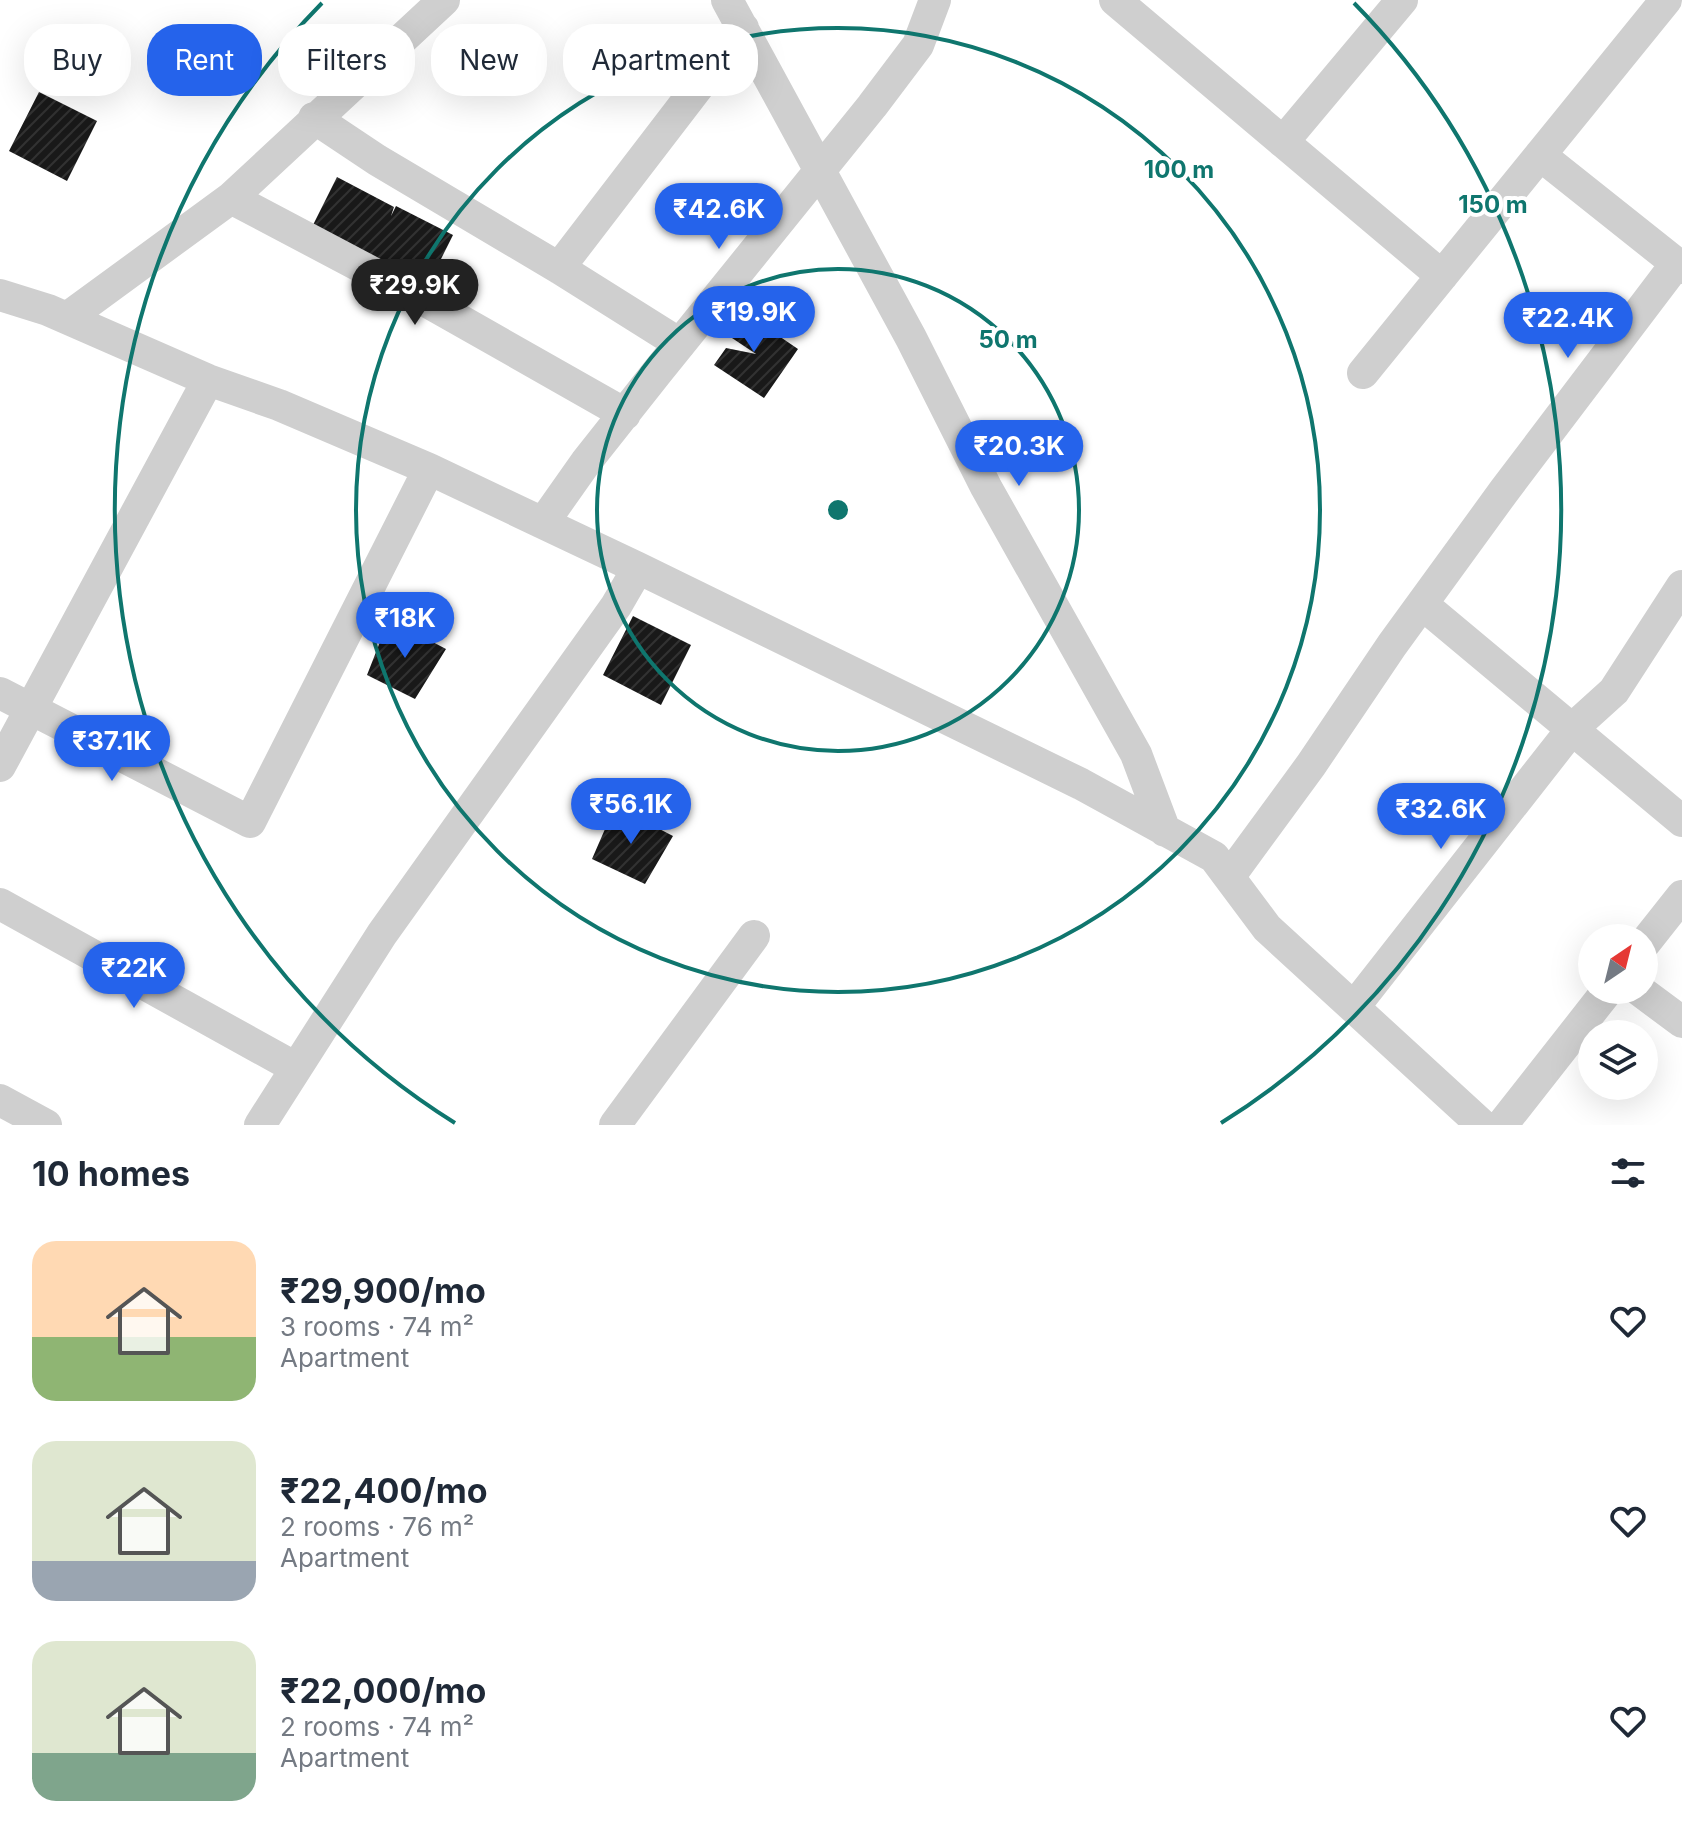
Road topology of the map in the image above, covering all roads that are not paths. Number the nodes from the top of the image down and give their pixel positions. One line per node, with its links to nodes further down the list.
1 (444, 0): 10 (street)
2 (727, 0): 7 (street)
3 (935, 0): 13 (street)
4 (1402, 0): 11 (street)
5 (1666, 0): 12 (street)
6 (1132, 5): 11 (street)
7 (741, 24)
8 (758, 56): 13 (street)
9 (691, 96): 16 (street)
10 (314, 118): 14 (street); 16 (street)
11 (1283, 142): 17 (street)
12 (1540, 155): 15 (street); 17 (street)
13 (820, 170): 20 (street); 34 (street)
14 (231, 198): 19 (street); 23 (street)
15 (1679, 266): 28 (street)
16 (559, 268): 20 (street)
17 (1442, 276): 21 (street)
18 (0, 295): 19 (street)
19 (67, 318): 22 (street)
20 (680, 344): 23 (street)
21 (1363, 373)
22 (208, 380): 24 (street); 30 (street)
23 (625, 414): 25 (street)
24 (429, 469): 25 (street); 30 (street)
25 (543, 523): 26 (street)
26 (638, 568): 34 (street); 44 (street)
27 (1682, 586): 31 (street)
28 (1422, 604): 31 (street); 35 (street)
29 (0, 693): 30 (street)
30 (31, 709): 32 (street)
31 (1572, 729): 33 (street); 42 (street)
32 (0, 766)
33 (1682, 821)
34 (1165, 831): 35 (street)
35 (1229, 877): 42 (street)
36 (1682, 896): 38 (street)
37 (0, 904): 44 (street)
38 (1658, 926)
39 (754, 936): 48 (street)
40 (1597, 1004): 50 (street)
41 (1658, 1004): 43 (street)
42 (1354, 1007): 49 (street)
43 (1682, 1022)
44 (296, 1068): 47 (street)
45 (0, 1100): 46 (street)
46 (46, 1125)
47 (260, 1125)
48 (615, 1125)
49 (1482, 1125)
50 (1502, 1125)

